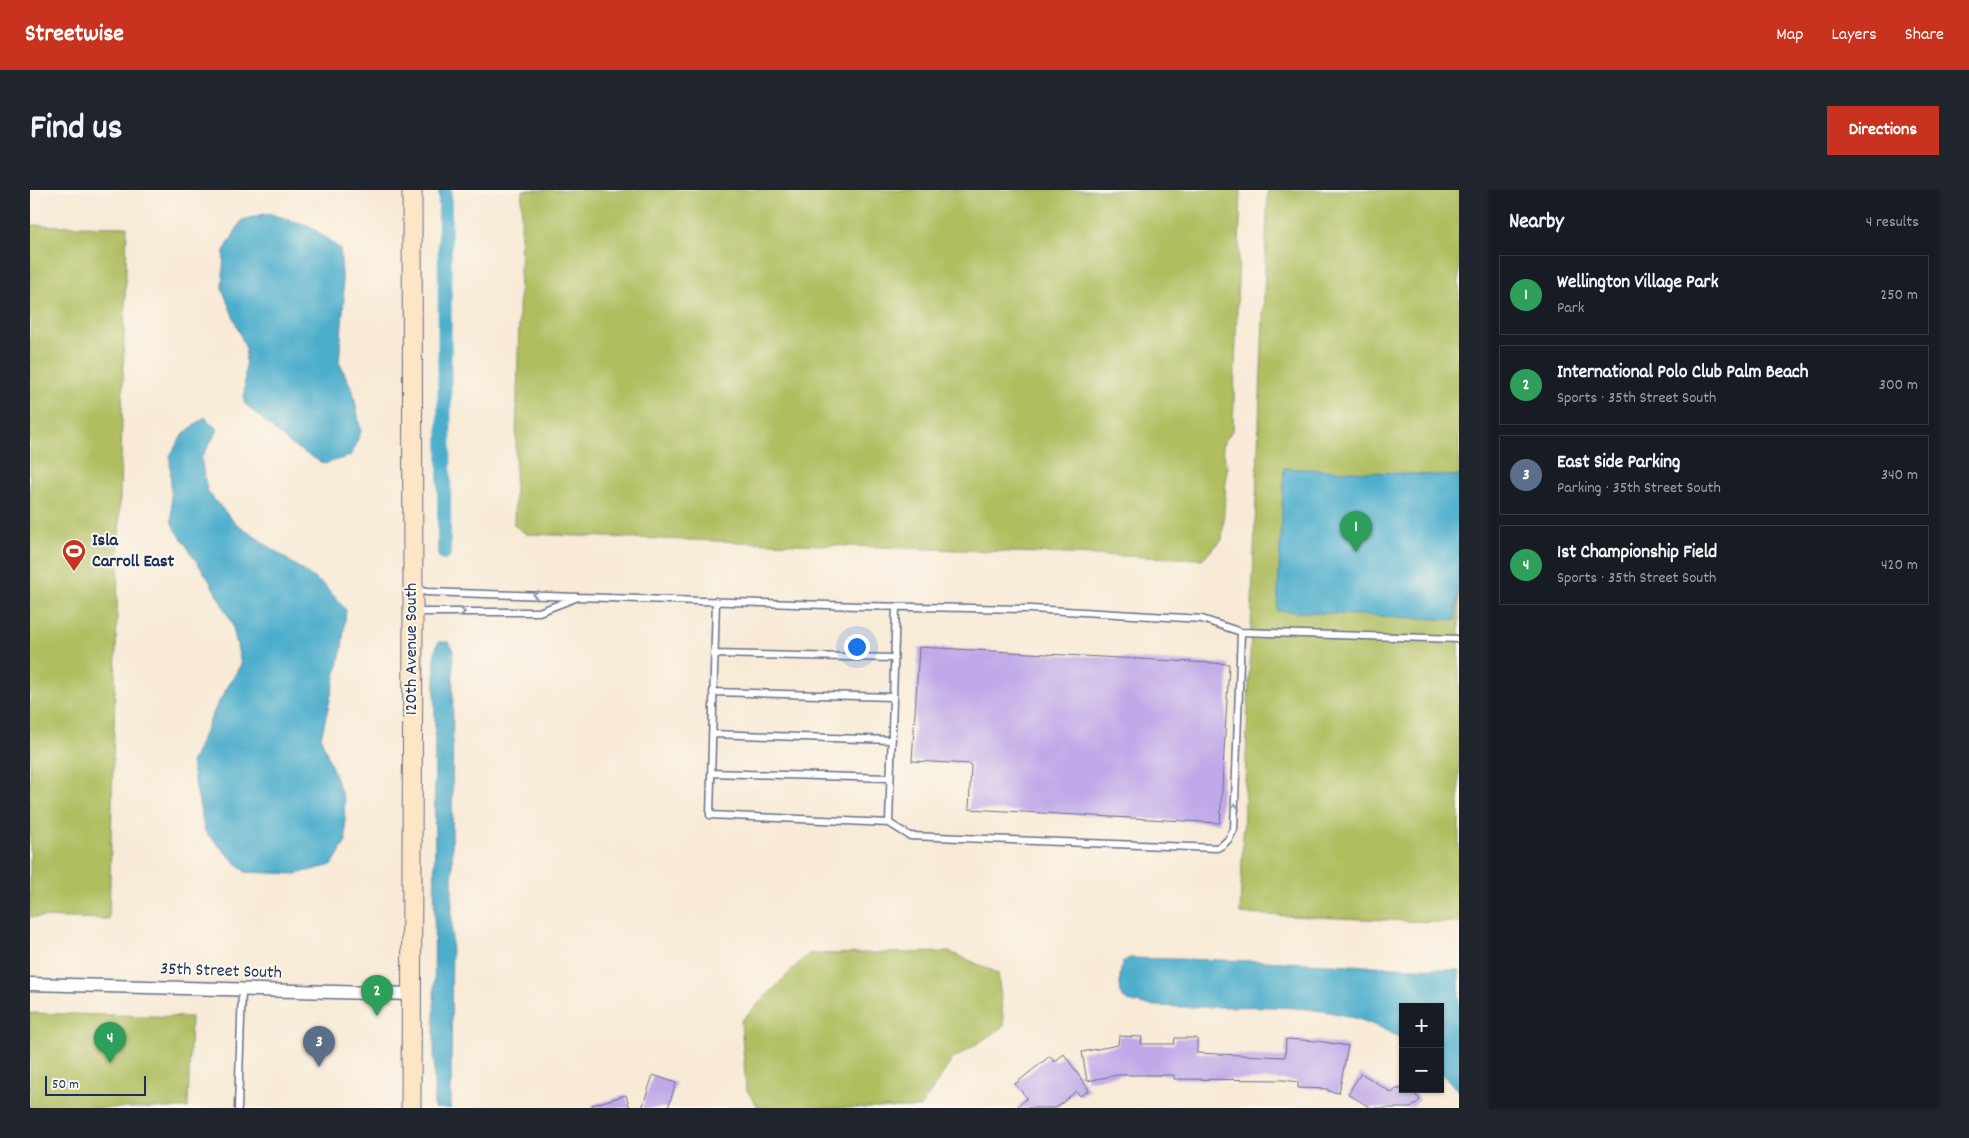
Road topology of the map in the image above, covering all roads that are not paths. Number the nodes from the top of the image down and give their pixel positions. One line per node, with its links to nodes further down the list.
1 (412, 190): 2 (street, 120th Avenue South)
2 (413, 588): 3 (lane, one-way to 2); 6 (street, 120th Avenue South)
3 (578, 597): 4 (lane); 6 (lane, one-way to 3)
4 (716, 601): 5 (lane); 9 (lane)
5 (896, 607): 7 (lane); 10 (lane)
6 (413, 612): 20 (street, 120th Avenue South)
7 (1241, 632): 8 (lane); 17 (lane, one-way to 7)
8 (1459, 639)
9 (714, 654): 10 (lane); 11 (lane)
10 (894, 658): 12 (lane)
11 (713, 692): 12 (lane); 13 (lane)
12 (893, 697): 14 (lane)
13 (712, 734): 14 (lane); 15 (lane)
14 (892, 740): 16 (lane)
15 (711, 773): 16 (lane); 17 (lane)
16 (890, 778): 17 (lane)
17 (889, 823)
18 (30, 984): 19 (street, 35th Street South)
19 (242, 990): 20 (street, 35th Street South); 21 (lane)
20 (411, 994): 22 (street, 120th Avenue South)
21 (238, 1108)
22 (411, 1108)

